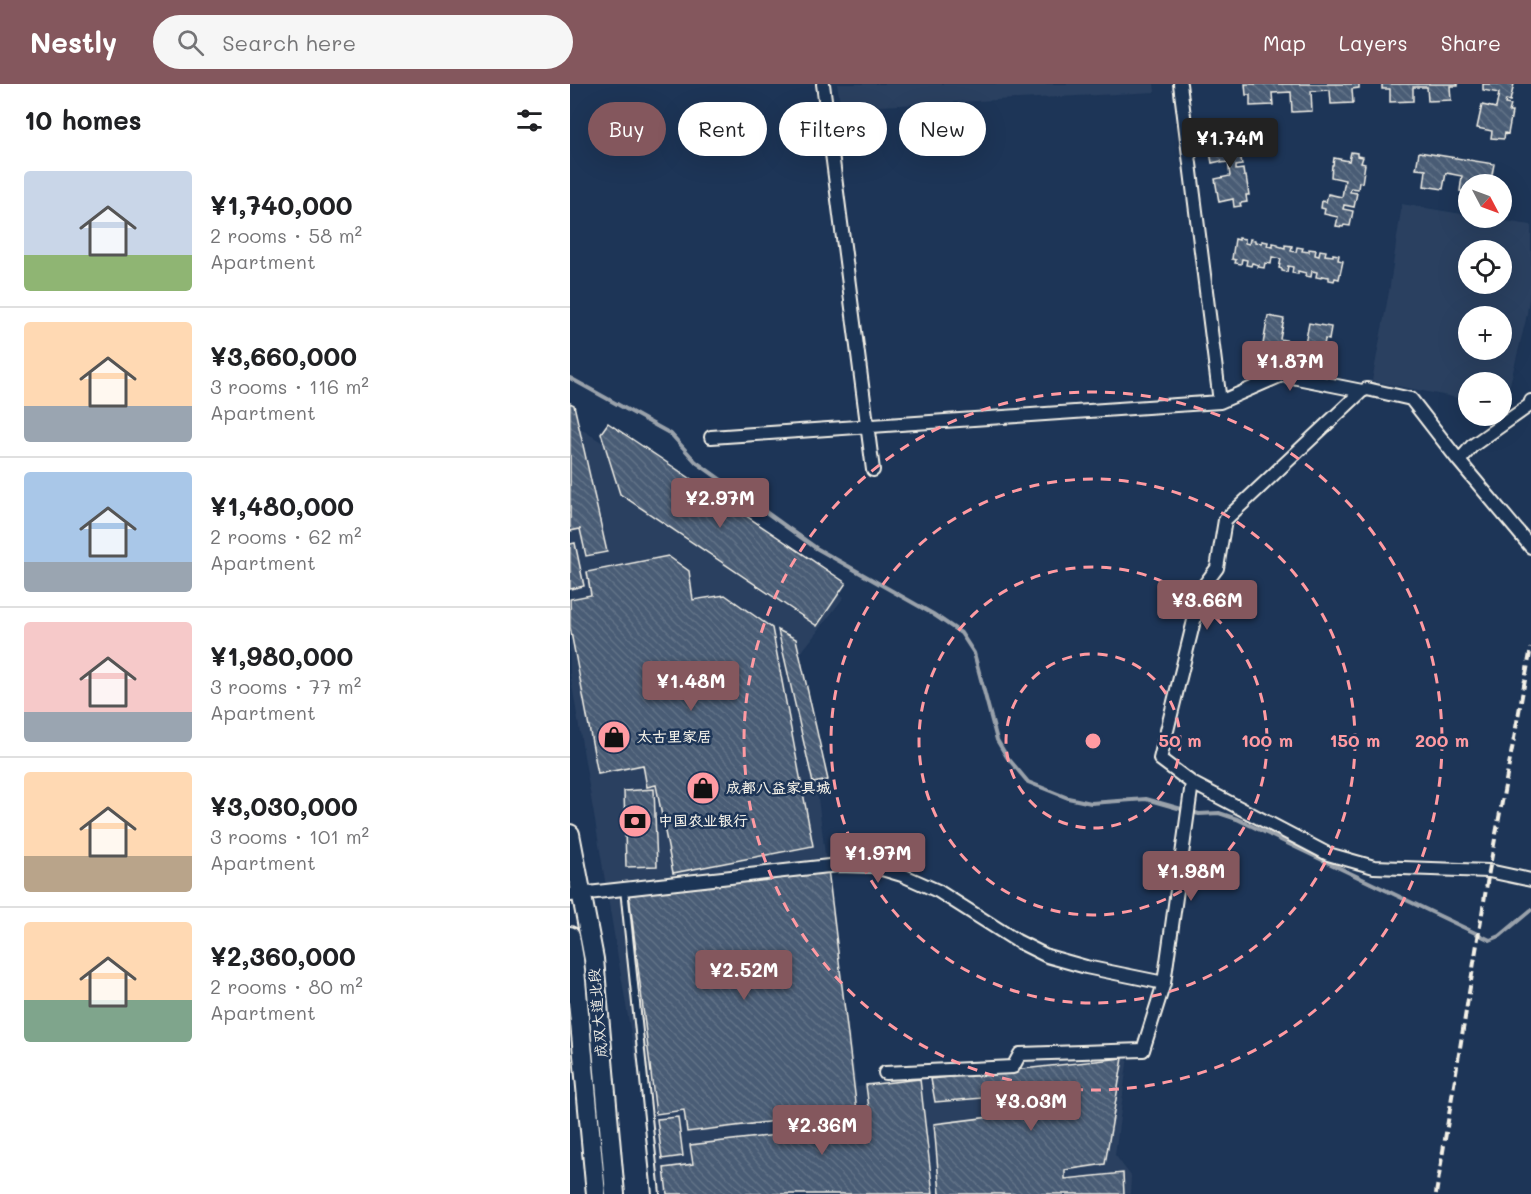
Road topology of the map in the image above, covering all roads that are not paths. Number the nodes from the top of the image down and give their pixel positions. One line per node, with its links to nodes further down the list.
1 (823, 84): 6 (street)
2 (1180, 84): 5 (street)
3 (1362, 391): 5 (street); 8 (street); 11 (street)
4 (1531, 401): 8 (street)
5 (1220, 402): 6 (street)
6 (868, 426): 7 (street); 9 (street)
7 (711, 437)
8 (1459, 461): 10 (street)
9 (873, 470)
10 (1531, 547)
11 (1192, 783): 13 (street); 17 (street)
12 (570, 834): 15 (main road, 成双大道北段)
13 (1531, 880)
14 (624, 889): 15 (street); 17 (street); 22 (lane)
15 (576, 894): 21 (main road, 成双大道北段)
16 (570, 936): 18 (main road, 成双大道北段)
17 (1164, 983): 19 (street)
18 (575, 1020): 20 (main road, 成双大道北段)
19 (885, 1073)
20 (596, 1194)
21 (615, 1194)
22 (656, 1194)

